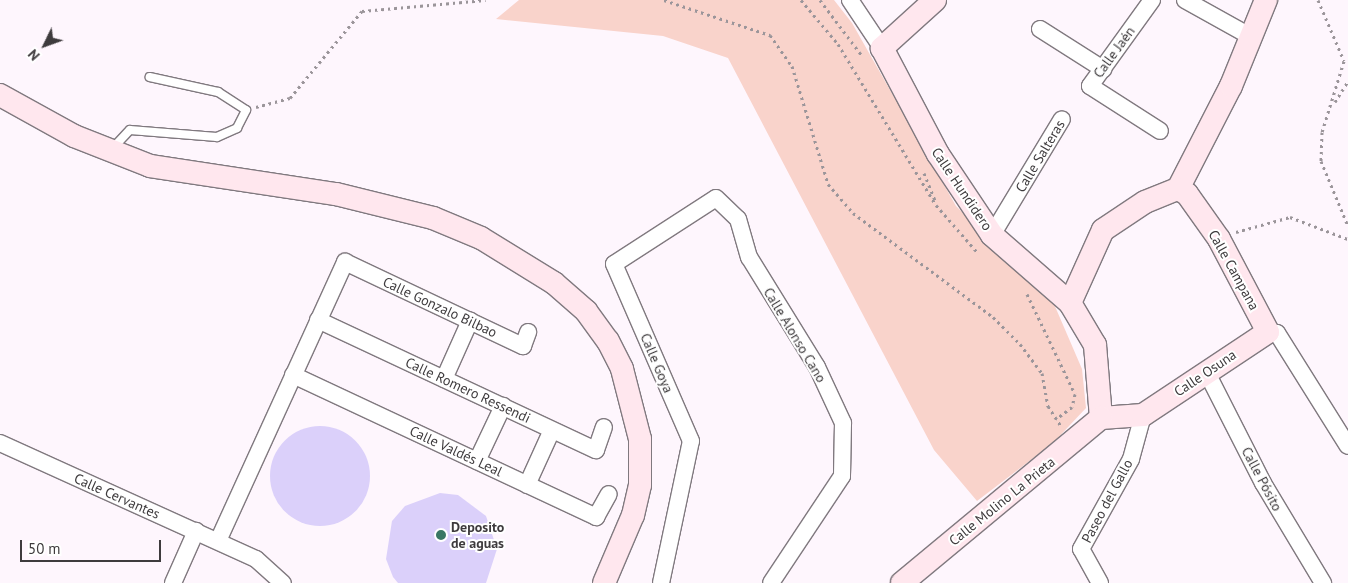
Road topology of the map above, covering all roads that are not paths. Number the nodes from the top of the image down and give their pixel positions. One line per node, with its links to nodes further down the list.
1 (850, 0): 8 (street, Calle Hundidero)
2 (935, 0): 8 (street)
3 (1152, 0): 9 (street, Calle Jaén)
4 (1185, 0): 7 (street)
5 (1266, 0): 7 (street)
6 (1040, 29): 9 (street)
7 (1248, 35): 15 (street)
8 (873, 54): 17 (street, Calle Hundidero)
9 (1103, 69): 13 (street, Calle Jaén)
10 (150, 77): 14 (lane)
11 (0, 95): 14 (street)
12 (1062, 119): 17 (street, Calle Salteras)
13 (1160, 131)
14 (110, 151): 40 (street)
15 (1178, 189): 18 (street); 22 (street, Calle Campana)
16 (716, 198): 41 (street, Calle Goya); 42 (street, Calle Alonso Cano)
17 (992, 234): 18 (street, Calle Hundidero)
18 (1070, 303): 28 (street, Calle Hundidero)
19 (318, 320): 20 (street, Calle Gonzalo Bilbao); 24 (street); 25 (street, Calle Romero Ressendi)
20 (470, 321): 21 (street, Calle Gonzalo Bilbao); 25 (street)
21 (528, 332)
22 (1268, 332): 23 (street, Calle Osuna); 32 (street)
23 (1206, 371): 27 (street, Calle Osuna); 45 (street, Calle Pósito)
24 (293, 375): 33 (street, Calle Valdés Leal); 37 (street)
25 (444, 379): 26 (street, Calle Romero Ressendi)
26 (503, 406): 30 (street, Calle Romero Ressendi); 33 (street)
27 (1143, 415): 28 (street); 44 (street, Paseo del Gallo)
28 (1100, 418): 43 (street, Calle Molino La Prieta)
29 (604, 427): 30 (street, Calle Romero Ressendi)
30 (552, 430): 34 (street)
31 (0, 443): 36 (street, Calle Cervantes)
32 (1348, 446)
33 (477, 461): 34 (street, Calle Valdés Leal)
34 (527, 485): 35 (street, Calle Valdés Leal)
35 (609, 494)
36 (196, 531): 37 (street, Calle Cervantes); 38 (street)
37 (218, 541): 39 (street, Calle Cervantes)
38 (173, 583)
39 (283, 583)
40 (604, 583)
41 (661, 583)
42 (771, 583)
43 (902, 583)
44 (1100, 583)
45 (1323, 583)

